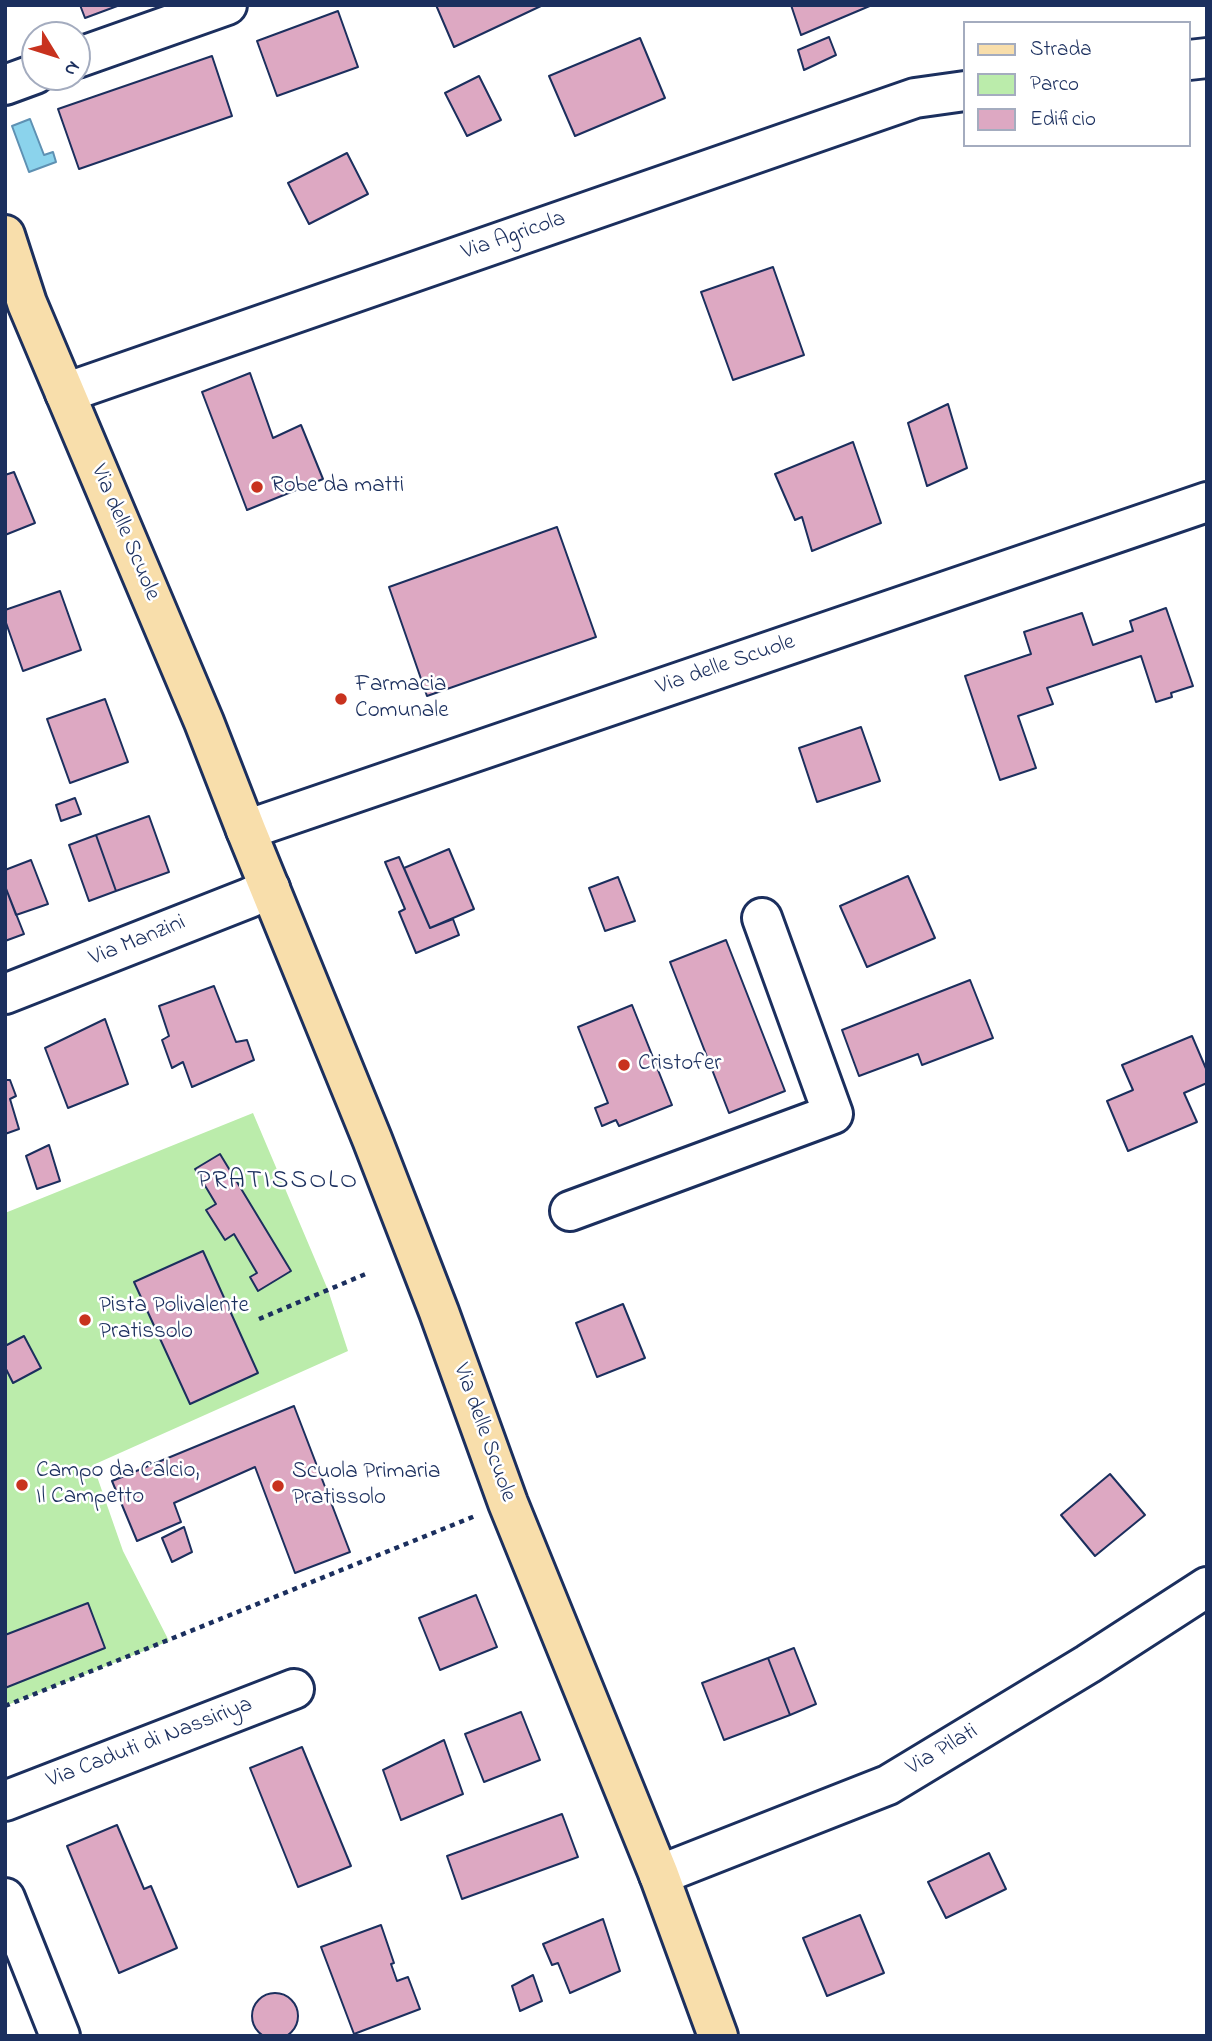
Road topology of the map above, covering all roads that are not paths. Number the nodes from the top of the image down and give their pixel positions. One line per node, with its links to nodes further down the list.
1 (227, 5): 2 (street)
2 (91, 53)
3 (964, 91): 6 (street, Via Agricola)
4 (5, 235): 5 (main road, Via delle Scuole)
5 (16, 308): 6 (main road, Via delle Scuole)
6 (65, 393): 8 (main road, Via delle Scuole)
7 (1207, 502): 8 (street, Via delle Scuole)
8 (246, 830): 9 (main road, Via delle Scuole)
9 (270, 888): 11 (street, Via Manzini); 16 (main road, Via delle Scuole)
10 (762, 918): 12 (street)
11 (5, 994)
12 (570, 1211)
13 (1207, 1587): 16 (street, Via Pilati)
14 (294, 1689): 15 (street, Via Caduti di Nassiriya)
15 (5, 1801)
16 (659, 1875): 19 (main road, Via delle Scuole)
17 (5, 1898): 18 (street)
18 (60, 2036)
19 (718, 2036)

